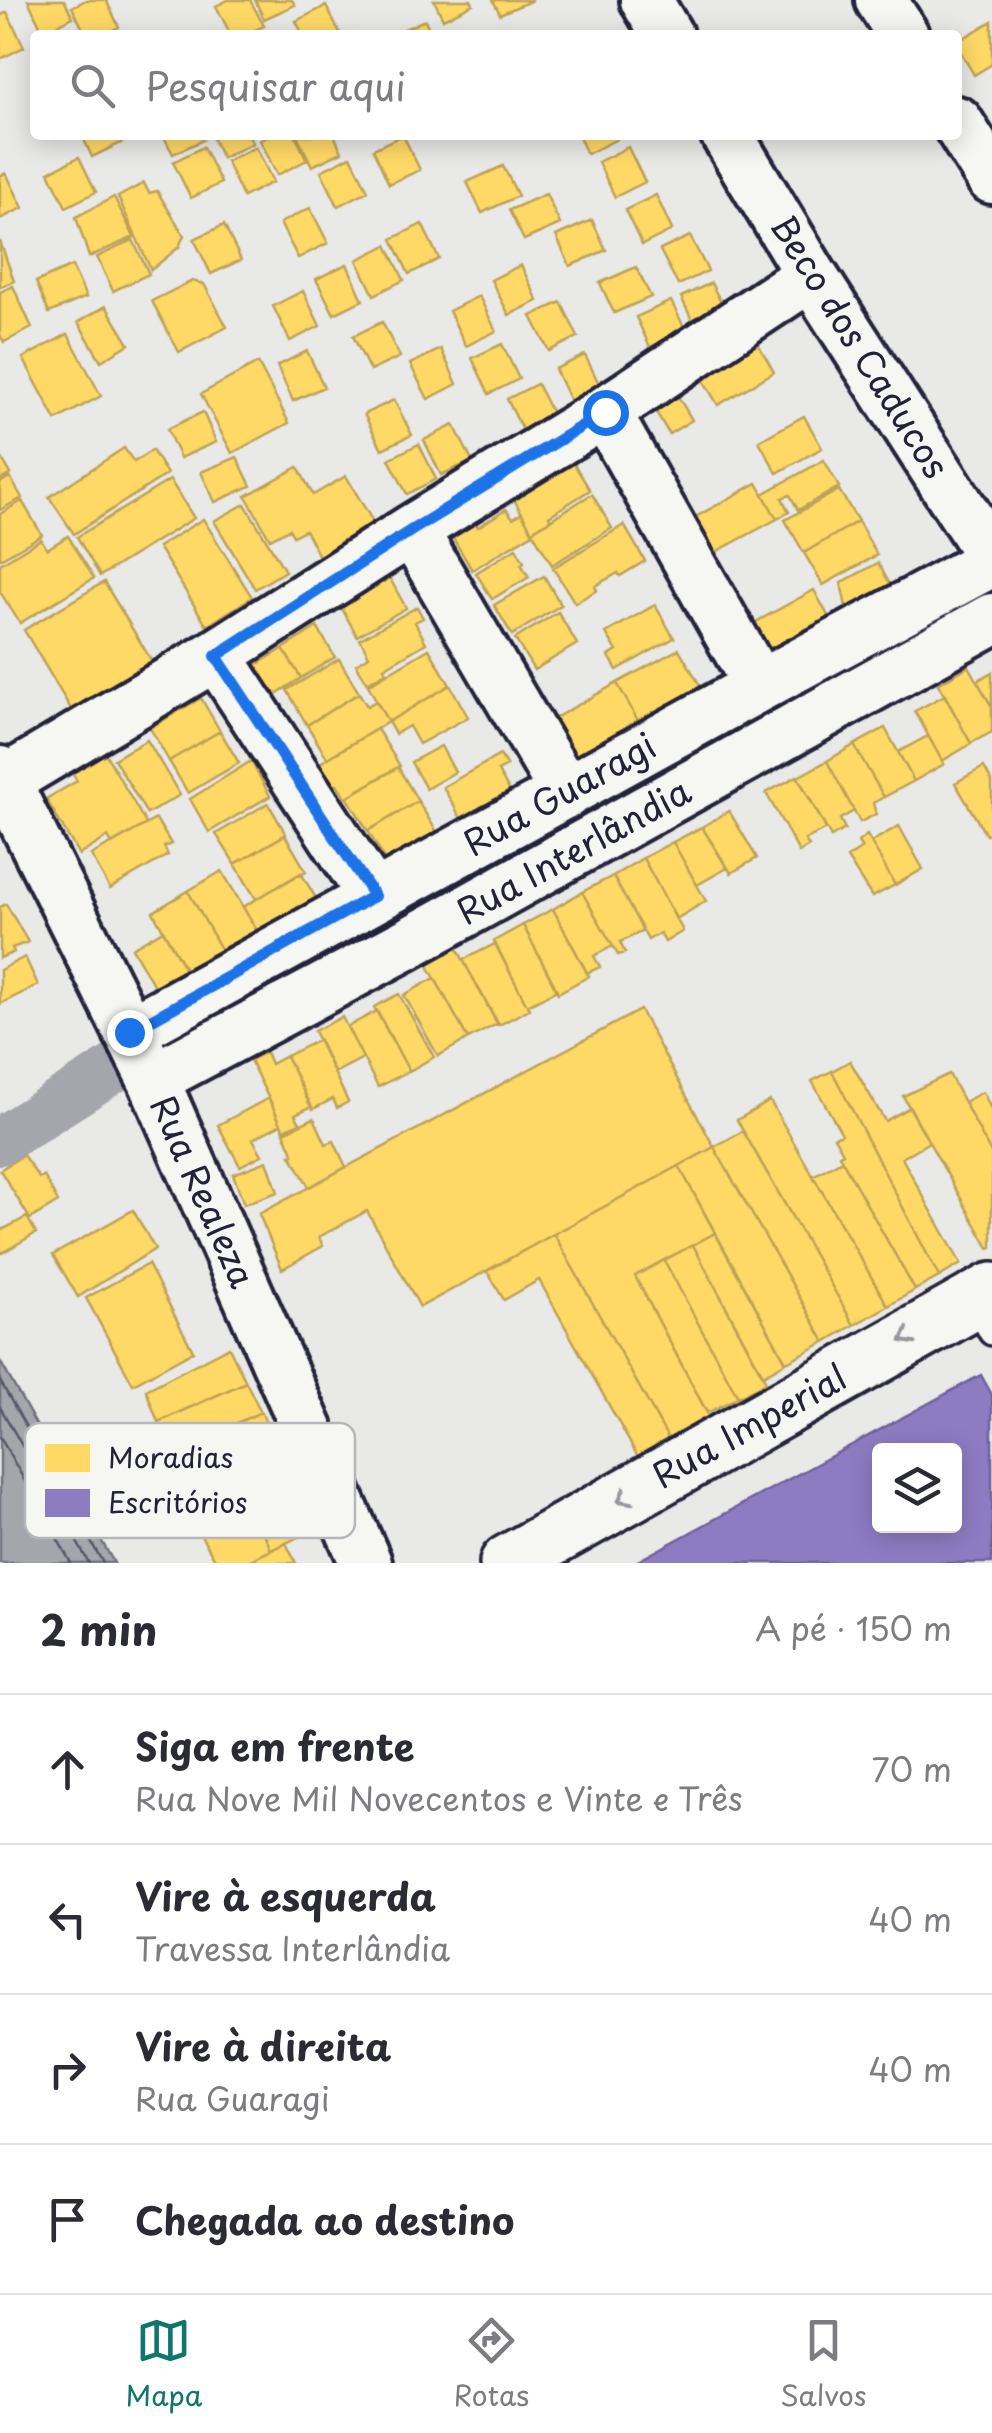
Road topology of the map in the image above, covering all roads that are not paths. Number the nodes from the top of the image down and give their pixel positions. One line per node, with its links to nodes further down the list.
1 (646, 0): 3 (street)
2 (881, 0): 4 (street)
3 (664, 30)
4 (900, 30)
5 (962, 130): 7 (street)
6 (730, 140): 8 (street, Beco dos Caducos)
7 (992, 178)
8 (812, 275): 9 (street); 11 (street, Beco dos Caducos)
9 (605, 412): 10 (street); 14 (street)
10 (412, 530): 13 (street); 16 (street)
11 (992, 559): 14 (street, Rua Guaragi)
12 (992, 619): 19 (street, Rua Interlândia)
13 (216, 656): 15 (street); 17 (street)
14 (758, 686): 16 (street, Rua Guaragi)
15 (2, 777): 18 (street, Rua Realeza)
16 (566, 793): 17 (street, Rua Guaragi)
17 (374, 896): 18 (street, Rua Guaragi)
18 (129, 1032): 19 (street, Rua Realeza)
19 (153, 1079): 21 (street, Rua Realeza)
20 (986, 1308): 24 (highway, Rua Imperial, one-way to 24)
21 (304, 1423)
22 (355, 1538): 23 (street, Rua Realeza)
23 (366, 1563)
24 (508, 1563)

